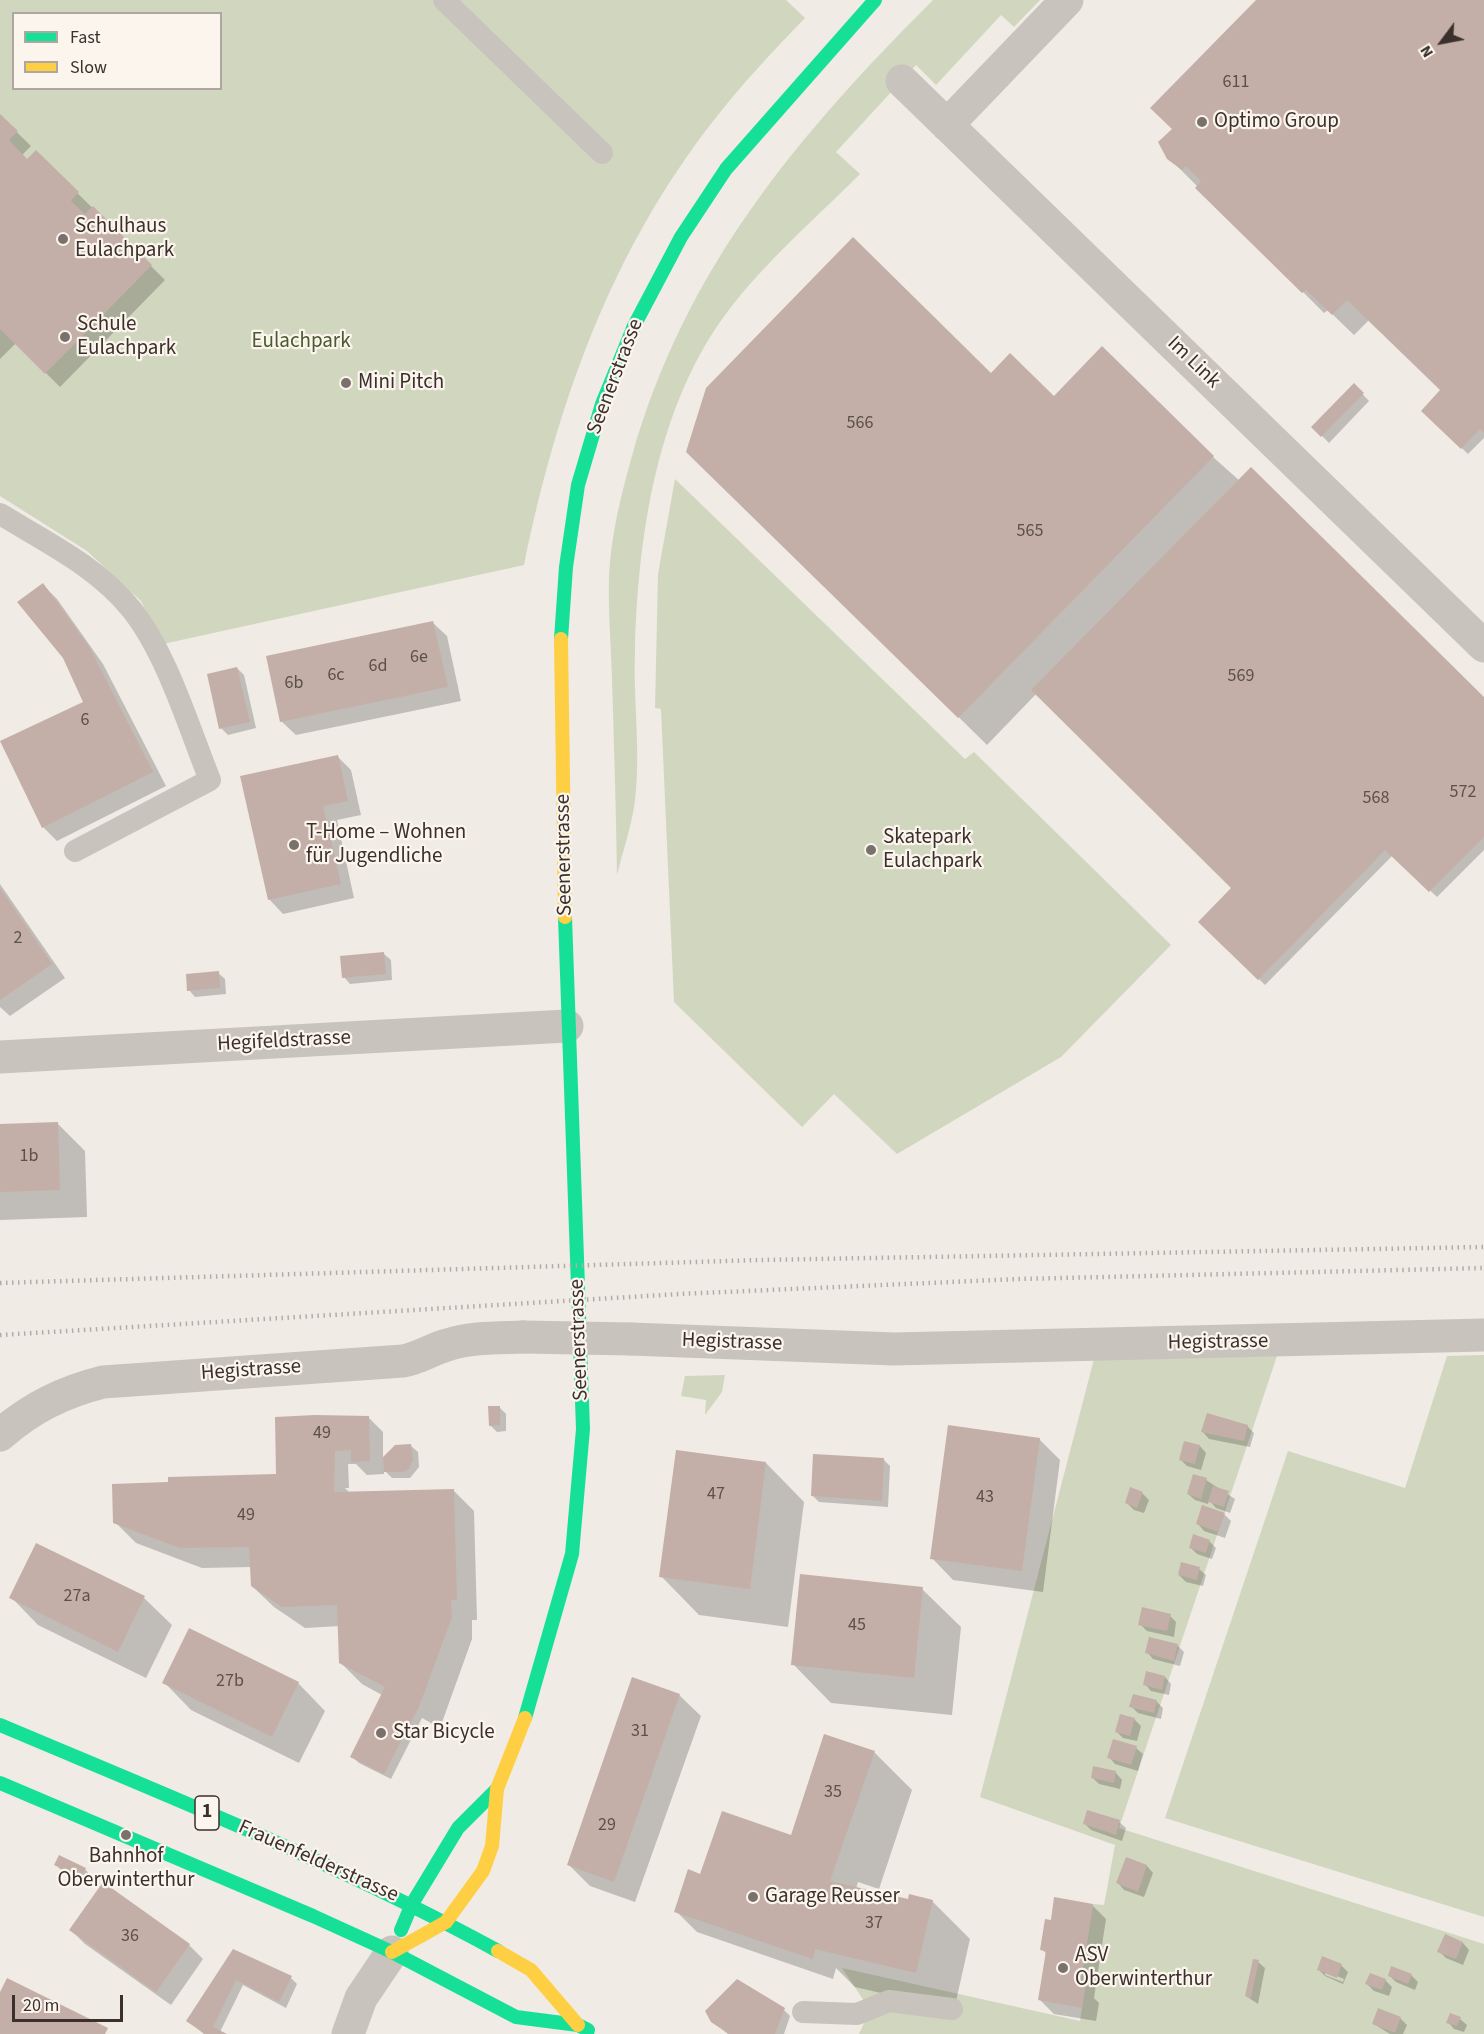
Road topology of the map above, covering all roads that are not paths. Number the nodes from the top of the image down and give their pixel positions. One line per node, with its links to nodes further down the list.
1 (444, 0): 6 (lane)
2 (875, 0): 10 (main road, Seenerstrasse)
3 (1066, 0): 5 (street)
4 (902, 81): 5 (street, Im Link)
5 (947, 125): 8 (street, Im Link)
6 (602, 153)
7 (0, 514): 9 (lane)
8 (1484, 646)
9 (75, 851)
10 (567, 1026): 11 (street, Hegifeldstrasse); 16 (main road, Seenerstrasse)
11 (0, 1057)
12 (1484, 1335): 13 (street, Hegistrasse, bridge)
13 (0, 1435)
14 (0, 1725): 17 (main road, Frauenfelderstrasse / 1)
15 (0, 1783): 19 (main road, Frauenfelderstrasse / 1)
16 (497, 1789): 17 (main road, Seenerstrasse); 18 (main road, Seenerstrasse)
17 (412, 1904): 18 (main road, Frauenfelderstrasse / 1); 19 (main road, Seenerstrasse)
18 (446, 1922): 19 (main road, Seenerstrasse); 22 (main road, Frauenfelderstrasse / 1)
19 (392, 1952): 22 (main road, Frauenfelderstrasse / 1); 23 (street)
20 (952, 2009): 21 (lane)
21 (803, 2012)
22 (578, 2025): 24 (main road, Frauenfelderstrasse / 1)
23 (348, 2034)
24 (596, 2034)

